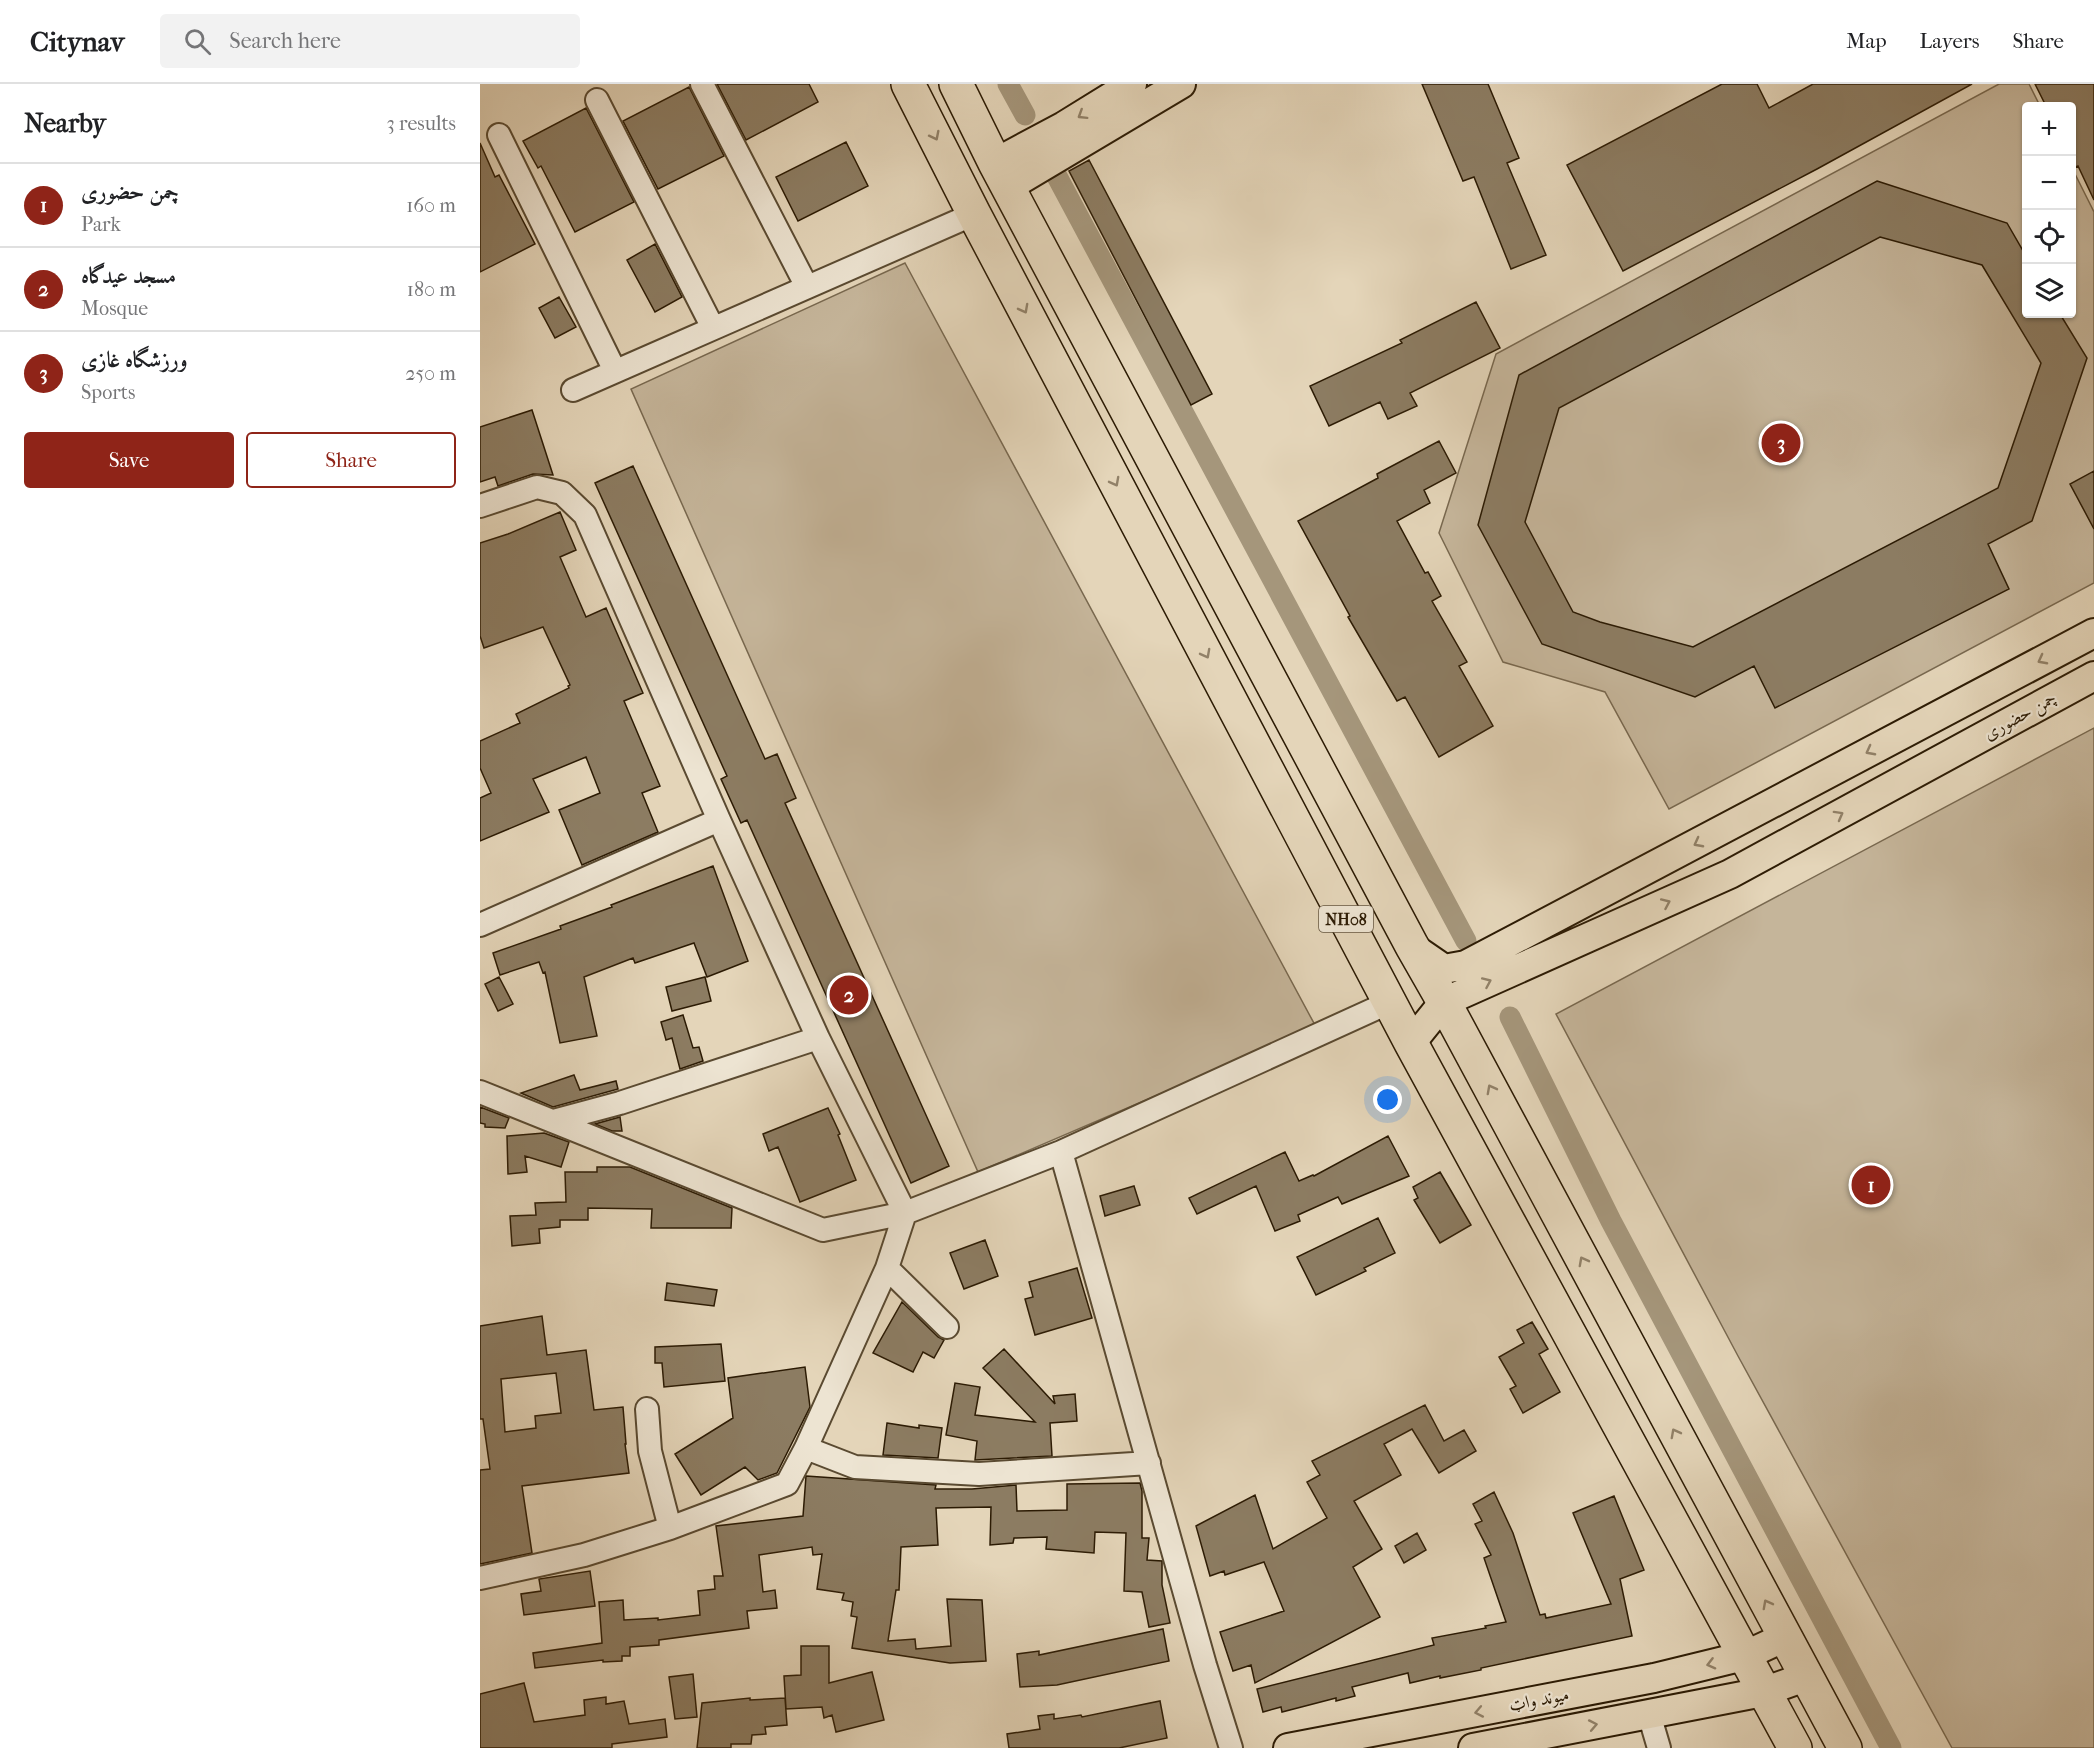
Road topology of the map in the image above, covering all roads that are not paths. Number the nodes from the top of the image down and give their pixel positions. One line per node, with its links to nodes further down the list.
1 (702, 84): 10 (street)
2 (908, 84): 9 (highway, NH08, one-way to 9)
3 (956, 84): 8 (highway, NH08)
4 (1132, 84): 8 (main road, one-way to 8)
5 (1181, 84): 8 (main road)
6 (597, 100): 11 (street)
7 (499, 135): 12 (street)
8 (1001, 175): 17 (highway, NH08)
9 (974, 214): 10 (street); 19 (highway, NH08, one-way to 19)
10 (807, 287): 11 (street)
11 (713, 328): 12 (street)
12 (615, 371): 13 (street)
13 (573, 390)
14 (480, 506): 18 (street)
15 (2094, 633): 21 (main road, one-way to 21)
16 (2094, 676): 23 (main road, چمن حضوری, one-way to 16)
17 (1334, 800): 19 (highway); 21 (highway, NH08)
18 (719, 820): 20 (street); 24 (street)
19 (1304, 841): 22 (highway, NH08)
20 (480, 925)
21 (1412, 946): 23 (highway, NH08)
22 (1390, 1002): 25 (highway, NH08); 28 (street)
23 (1444, 1002): 25 (main road, چمن حضوری); 37 (highway, NH08, one-way to 23)
24 (818, 1038): 27 (street); 29 (street)
25 (1411, 1043): 38 (highway, NH08)
26 (480, 1092): 27 (street)
27 (554, 1121): 29 (street)
28 (1061, 1152): 29 (street); 34 (street)
29 (905, 1213): 30 (street)
30 (887, 1268): 31 (street); 33 (street)
31 (947, 1327)
32 (647, 1409): 35 (street)
33 (806, 1448): 34 (street); 35 (street)
34 (1149, 1463): 42 (street)
35 (670, 1527): 36 (street)
36 (480, 1578)
37 (1785, 1637): 38 (main road, میوند واټ); 39 (highway, NH08)
38 (1744, 1656): 40 (highway, NH08); 43 (main road, میوند واټ, one-way to 43)
39 (1805, 1677): 40 (main road, میوند واټ); 47 (highway, NH08)
40 (1763, 1692): 41 (main road, میوند واټ); 46 (highway, NH08)
41 (1649, 1714): 44 (main road, میوند واټ, one-way to 41); 45 (street)
42 (1231, 1748)
43 (1288, 1748)
44 (1473, 1748)
45 (1659, 1748)
46 (1795, 1748)
47 (1845, 1748)

